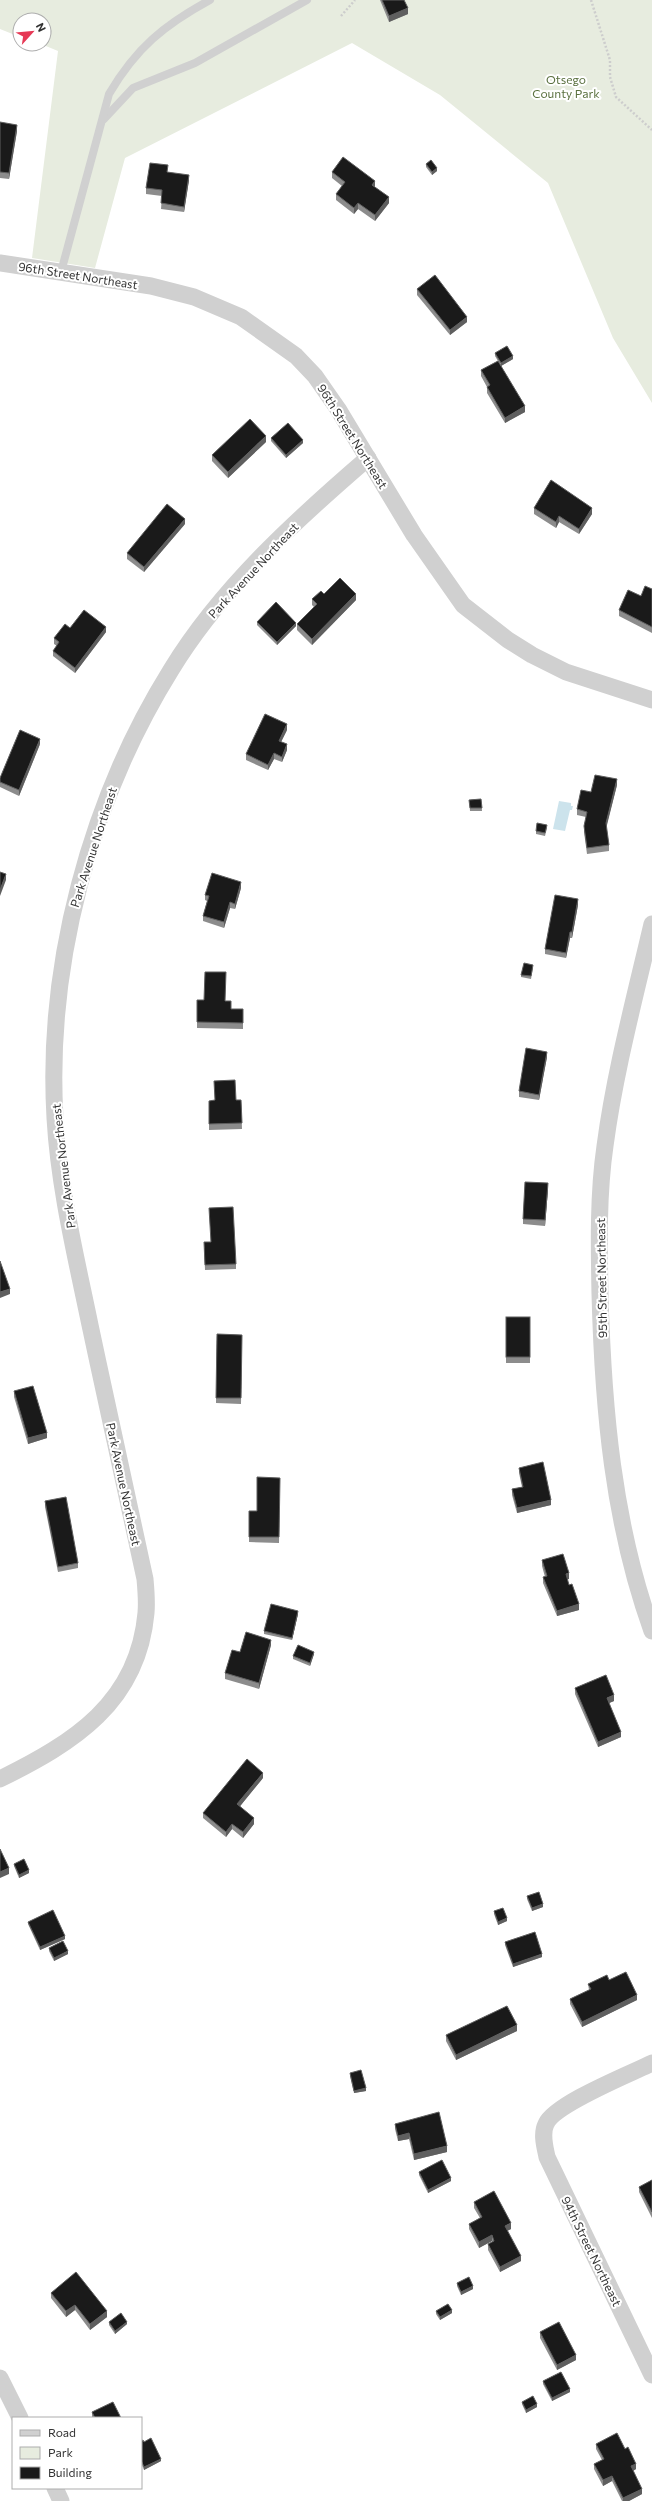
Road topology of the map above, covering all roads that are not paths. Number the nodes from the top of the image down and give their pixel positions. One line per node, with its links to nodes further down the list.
1 (210, 0): 3 (lane)
2 (307, 0): 3 (lane)
3 (103, 120): 5 (lane)
4 (0, 263): 5 (street, 96th Street Northeast)
5 (62, 272): 6 (street, 96th Street Northeast)
6 (368, 458): 7 (street, 96th Street Northeast); 10 (street, Park Avenue Northeast)
7 (652, 700)
8 (652, 924): 9 (street, 95th Street Northeast)
9 (652, 1631)
10 (0, 1779)
11 (652, 2063): 12 (street, 94th Street Northeast)
12 (652, 2375)
13 (0, 2378): 14 (street)
14 (20, 2417)
15 (55, 2489): 16 (street)
16 (61, 2501)

